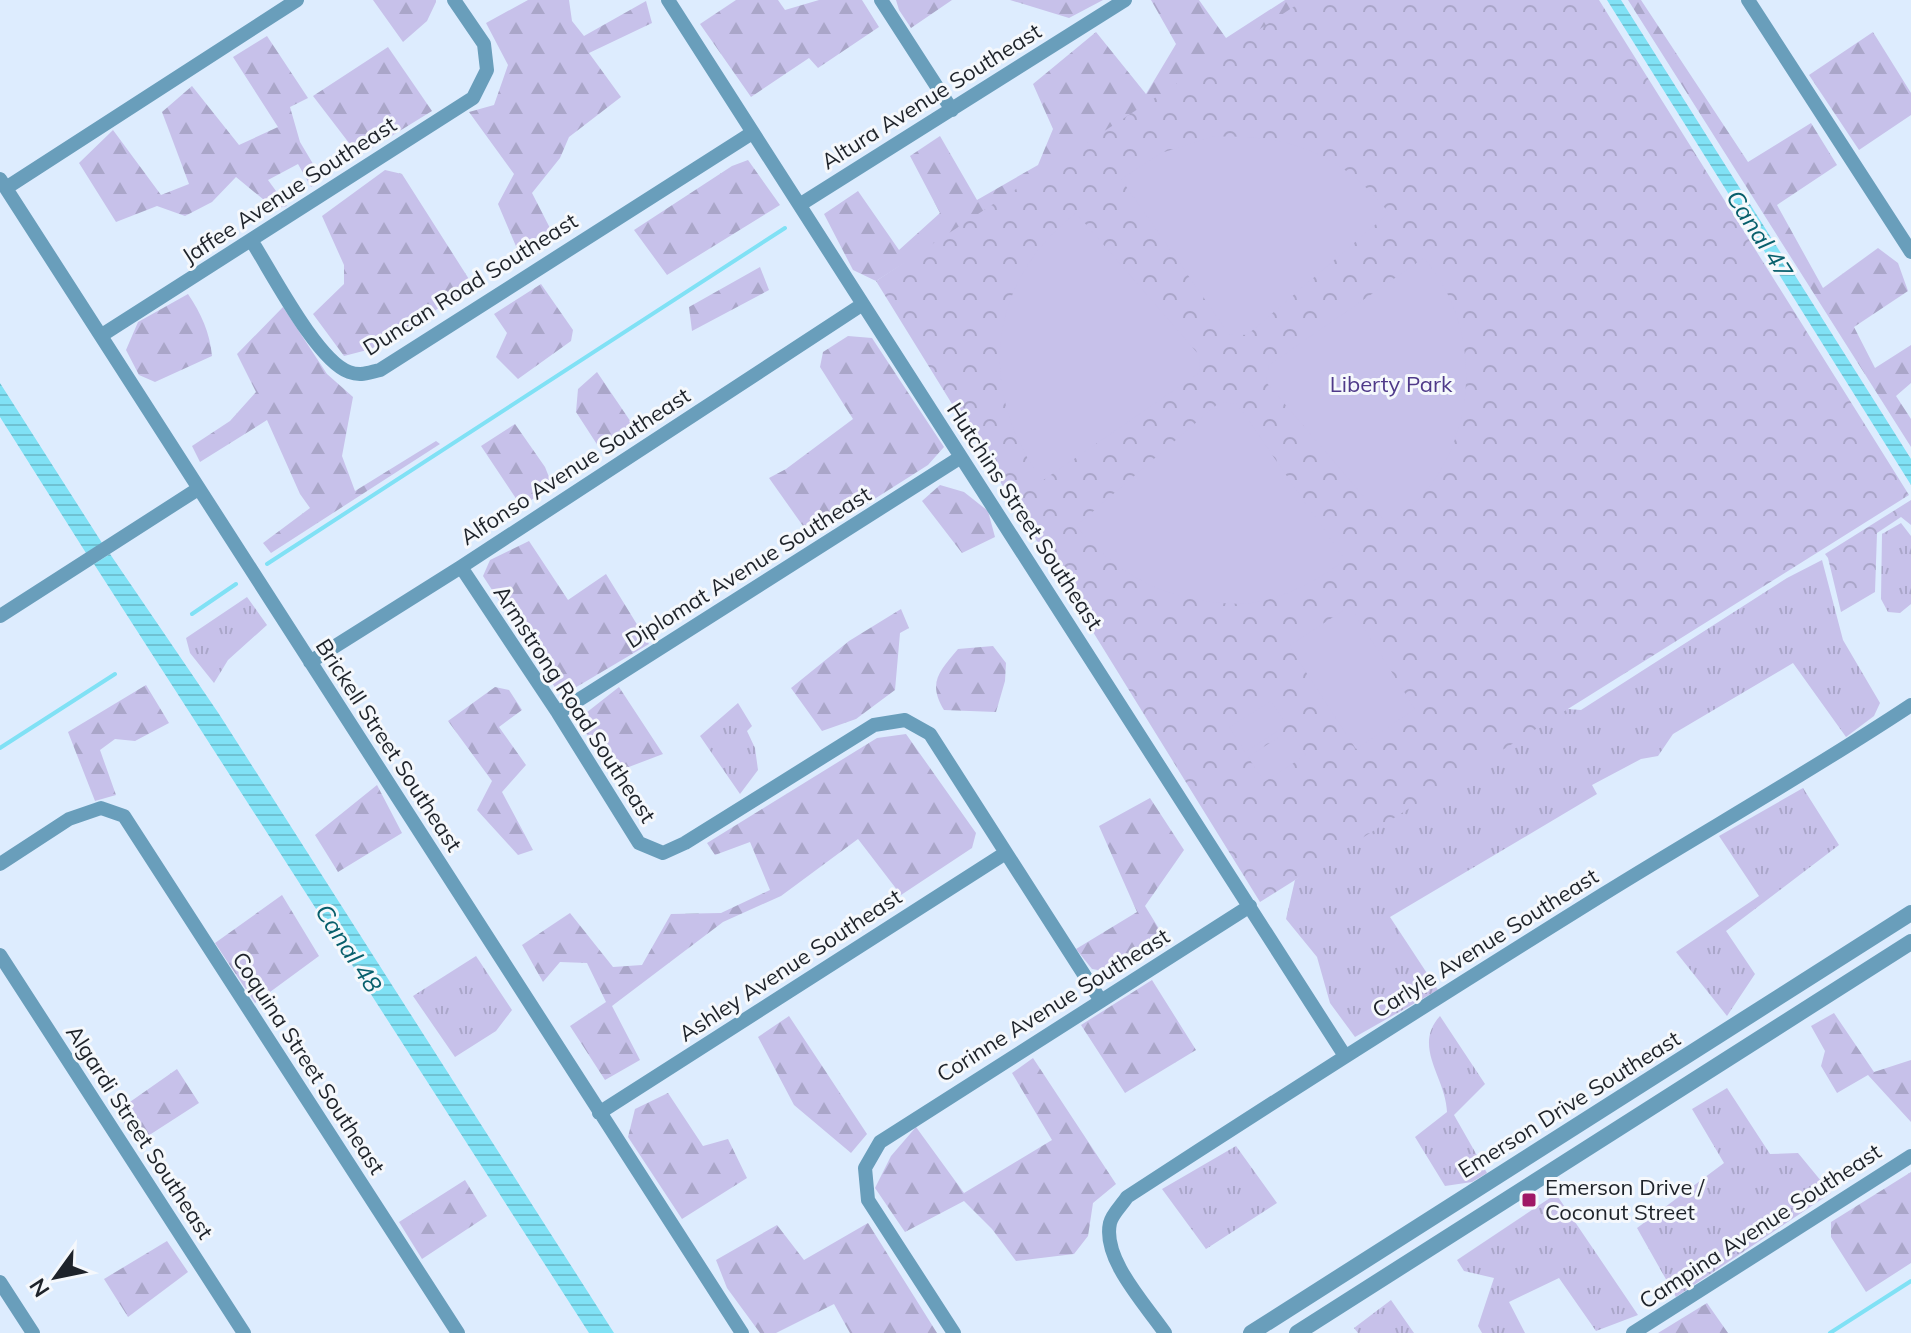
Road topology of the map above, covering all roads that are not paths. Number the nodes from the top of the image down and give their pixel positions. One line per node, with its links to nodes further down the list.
1 (297, 0): 9 (street)
2 (454, 0): 11 (street, Jaffee Avenue Southeast)
3 (668, 0): 8 (street, Hutchins Street Southeast)
4 (881, 0): 7 (street)
5 (1125, 0): 7 (street, Altura Avenue Southeast)
6 (1748, 0): 12 (street)
7 (952, 110): 10 (street, Altura Avenue Southeast)
8 (752, 133): 10 (street, Hutchins Street Southeast); 11 (street, Duncan Road Southeast)
9 (3, 184): 14 (street, Brickell Street Southeast)
10 (801, 204): 13 (street, Hutchins Street Southeast)
11 (251, 240): 14 (street, Jaffee Avenue Southeast)
12 (1911, 252)
13 (863, 304): 15 (street, Hutchins Street Southeast); 17 (street, Alfonso Avenue Southeast)
14 (102, 335): 16 (street, Brickell Street Southeast)
15 (961, 457): 21 (street, Diplomat Avenue Southeast); 24 (street, Hutchins Street Southeast)
16 (198, 489): 18 (street); 19 (street, Brickell Street Southeast)
17 (461, 567): 19 (street, Alfonso Avenue Southeast); 21 (street, Armstrong Road Southeast)
18 (0, 616)
19 (310, 662): 30 (street, Brickell Street Southeast)
20 (1911, 705): 29 (street, Carlyle Avenue Southeast)
21 (558, 713): 22 (street, Armstrong Road Southeast)
22 (1004, 854): 28 (street, Armstrong Road Southeast); 30 (street, Ashley Avenue Southeast)
23 (0, 864): 35 (street, Coquina Street Southeast)
24 (1250, 906): 28 (street, Corinne Avenue Southeast); 29 (street, Hutchins Street Southeast)
25 (1911, 913): 39 (street, Emerson Drive Southeast)
26 (1911, 942): 40 (street, Emerson Drive Southeast)
27 (0, 955): 34 (street, Algardi Street Southeast)
28 (1101, 1001): 37 (street, Corinne Avenue Southeast)
29 (1345, 1056): 38 (street, Carlyle Avenue Southeast)
30 (599, 1113): 36 (street, Brickell Street Southeast)
31 (1911, 1156): 41 (street, Campina Avenue Southeast)
32 (0, 1282): 33 (street)
33 (33, 1333)
34 (244, 1333)
35 (458, 1333)
36 (742, 1333)
37 (954, 1333)
38 (1165, 1333)
39 (1251, 1333)
40 (1297, 1333)
41 (1633, 1333)

